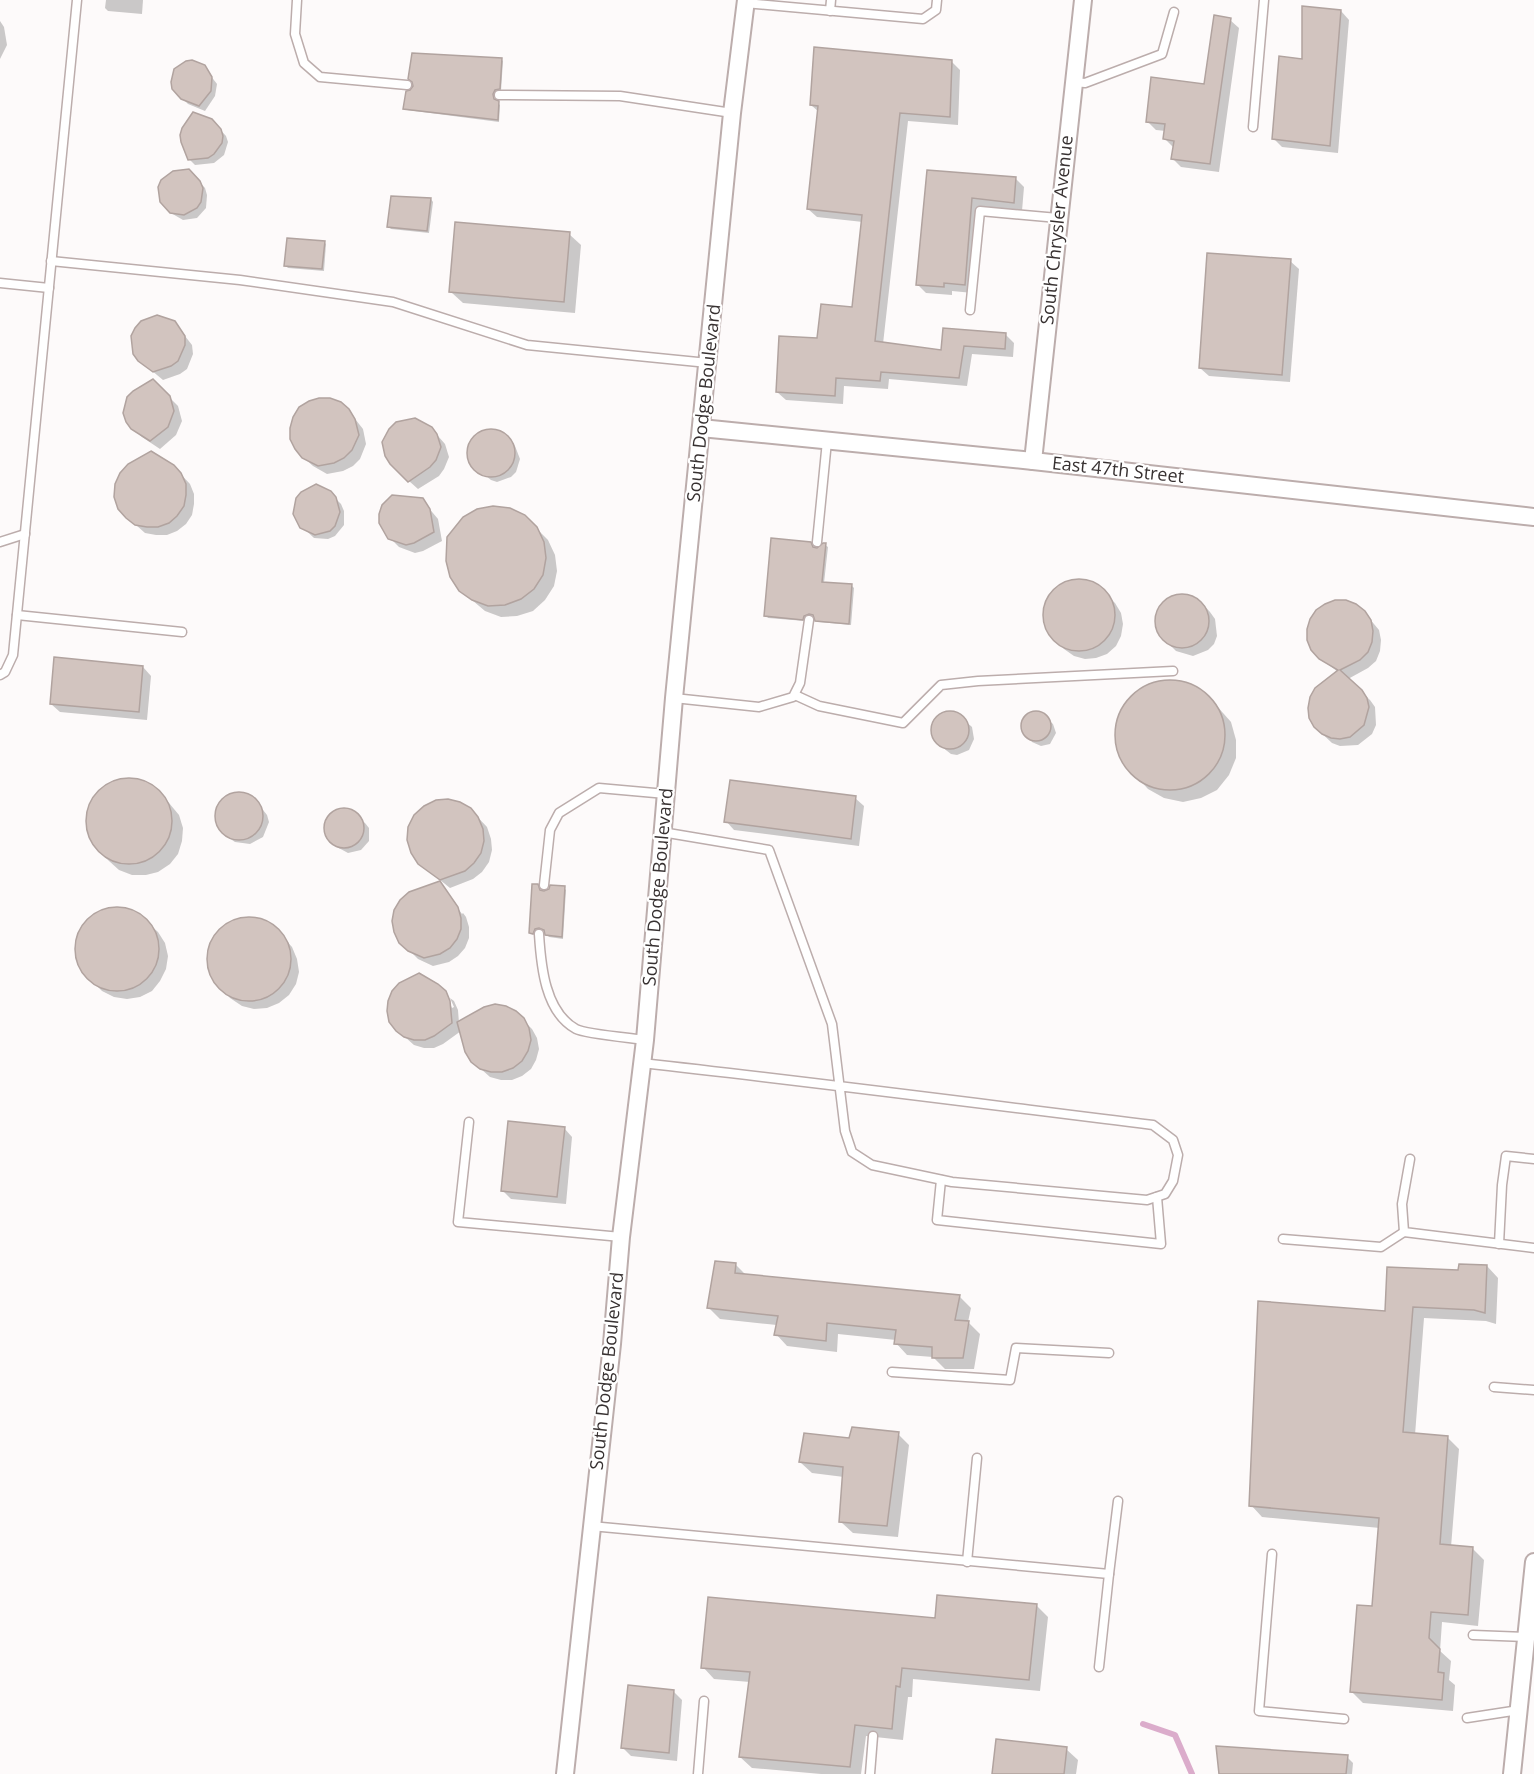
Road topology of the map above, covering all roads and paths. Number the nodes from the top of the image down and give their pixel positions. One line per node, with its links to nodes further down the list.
1 (77, 0): 16 (lane)
2 (297, 0): 11 (lane)
3 (831, 0): 8 (lane)
4 (938, 0): 8 (lane)
5 (1083, 0): 10 (street, South Chrysler Avenue)
6 (1263, 0): 14 (lane)
7 (746, 2): 8 (lane); 13 (street, South Dodge Boulevard)
8 (830, 11)
9 (1174, 12): 10 (lane)
10 (1073, 82): 15 (street, South Chrysler Avenue)
11 (407, 85)
12 (499, 95): 13 (lane)
13 (732, 113): 20 (street, South Dodge Boulevard)
14 (1253, 127)
15 (1058, 218): 19 (lane); 23 (street, South Chrysler Avenue)
16 (51, 261): 18 (lane); 20 (lane)
17 (0, 283): 18 (lane)
18 (49, 288): 25 (lane)
19 (970, 310)
20 (708, 363): 21 (street, South Dodge Boulevard)
21 (701, 428): 22 (street, East 47th Street); 34 (street, South Dodge Boulevard)
22 (827, 441): 23 (street, East 47th Street); 27 (lane)
23 (1033, 461): 24 (street, East 47th Street)
24 (1534, 517)
25 (25, 534): 26 (lane); 28 (lane)
26 (0, 542)
27 (817, 542)
28 (17, 615): 30 (lane); 32 (lane)
29 (810, 620): 33 (lane)
30 (182, 632)
31 (1173, 671): 33 (lane)
32 (0, 675)
33 (795, 694): 34 (lane)
34 (674, 698): 35 (street, South Dodge Boulevard)
35 (666, 794): 36 (street, South Dodge Boulevard); 37 (lane)
36 (662, 832): 39 (street, South Dodge Boulevard); 41 (lane)
37 (544, 885)
38 (539, 934): 39 (lane)
39 (645, 1040): 40 (street, South Dodge Boulevard)
40 (642, 1063): 41 (lane); 48 (street, South Dodge Boulevard)
41 (841, 1087): 45 (lane); 46 (lane)
42 (469, 1122): 48 (lane)
43 (1410, 1159): 47 (lane)
44 (1534, 1159): 50 (lane)
45 (941, 1180): 46 (lane); 46 (lane)
46 (1157, 1197)
47 (1404, 1232): 49 (lane); 50 (lane)
48 (621, 1237): 58 (street, South Dodge Boulevard)
49 (1283, 1239)
50 (1499, 1244): 51 (lane)
51 (1534, 1248)
52 (1109, 1353): 53 (lane)
53 (892, 1372)
54 (1494, 1387): 55 (lane)
55 (1534, 1390)
56 (977, 1458): 60 (lane)
57 (1118, 1501): 62 (lane)
58 (591, 1526): 60 (lane); 72 (street, South Dodge Boulevard)
59 (1272, 1554): 70 (lane)
60 (966, 1562): 62 (lane)
61 (1534, 1562): 63 (street)
62 (1109, 1574): 66 (lane)
63 (1532, 1609): 65 (street)
64 (1473, 1635): 65 (lane)
65 (1526, 1637): 68 (street)
66 (1099, 1667)
67 (704, 1701): 73 (lane)
68 (1519, 1710): 69 (lane); 75 (street)
69 (1467, 1718)
70 (1344, 1719)
71 (873, 1736): 74 (lane)
72 (565, 1774)
73 (698, 1774)
74 (870, 1774)
75 (1512, 1774)

